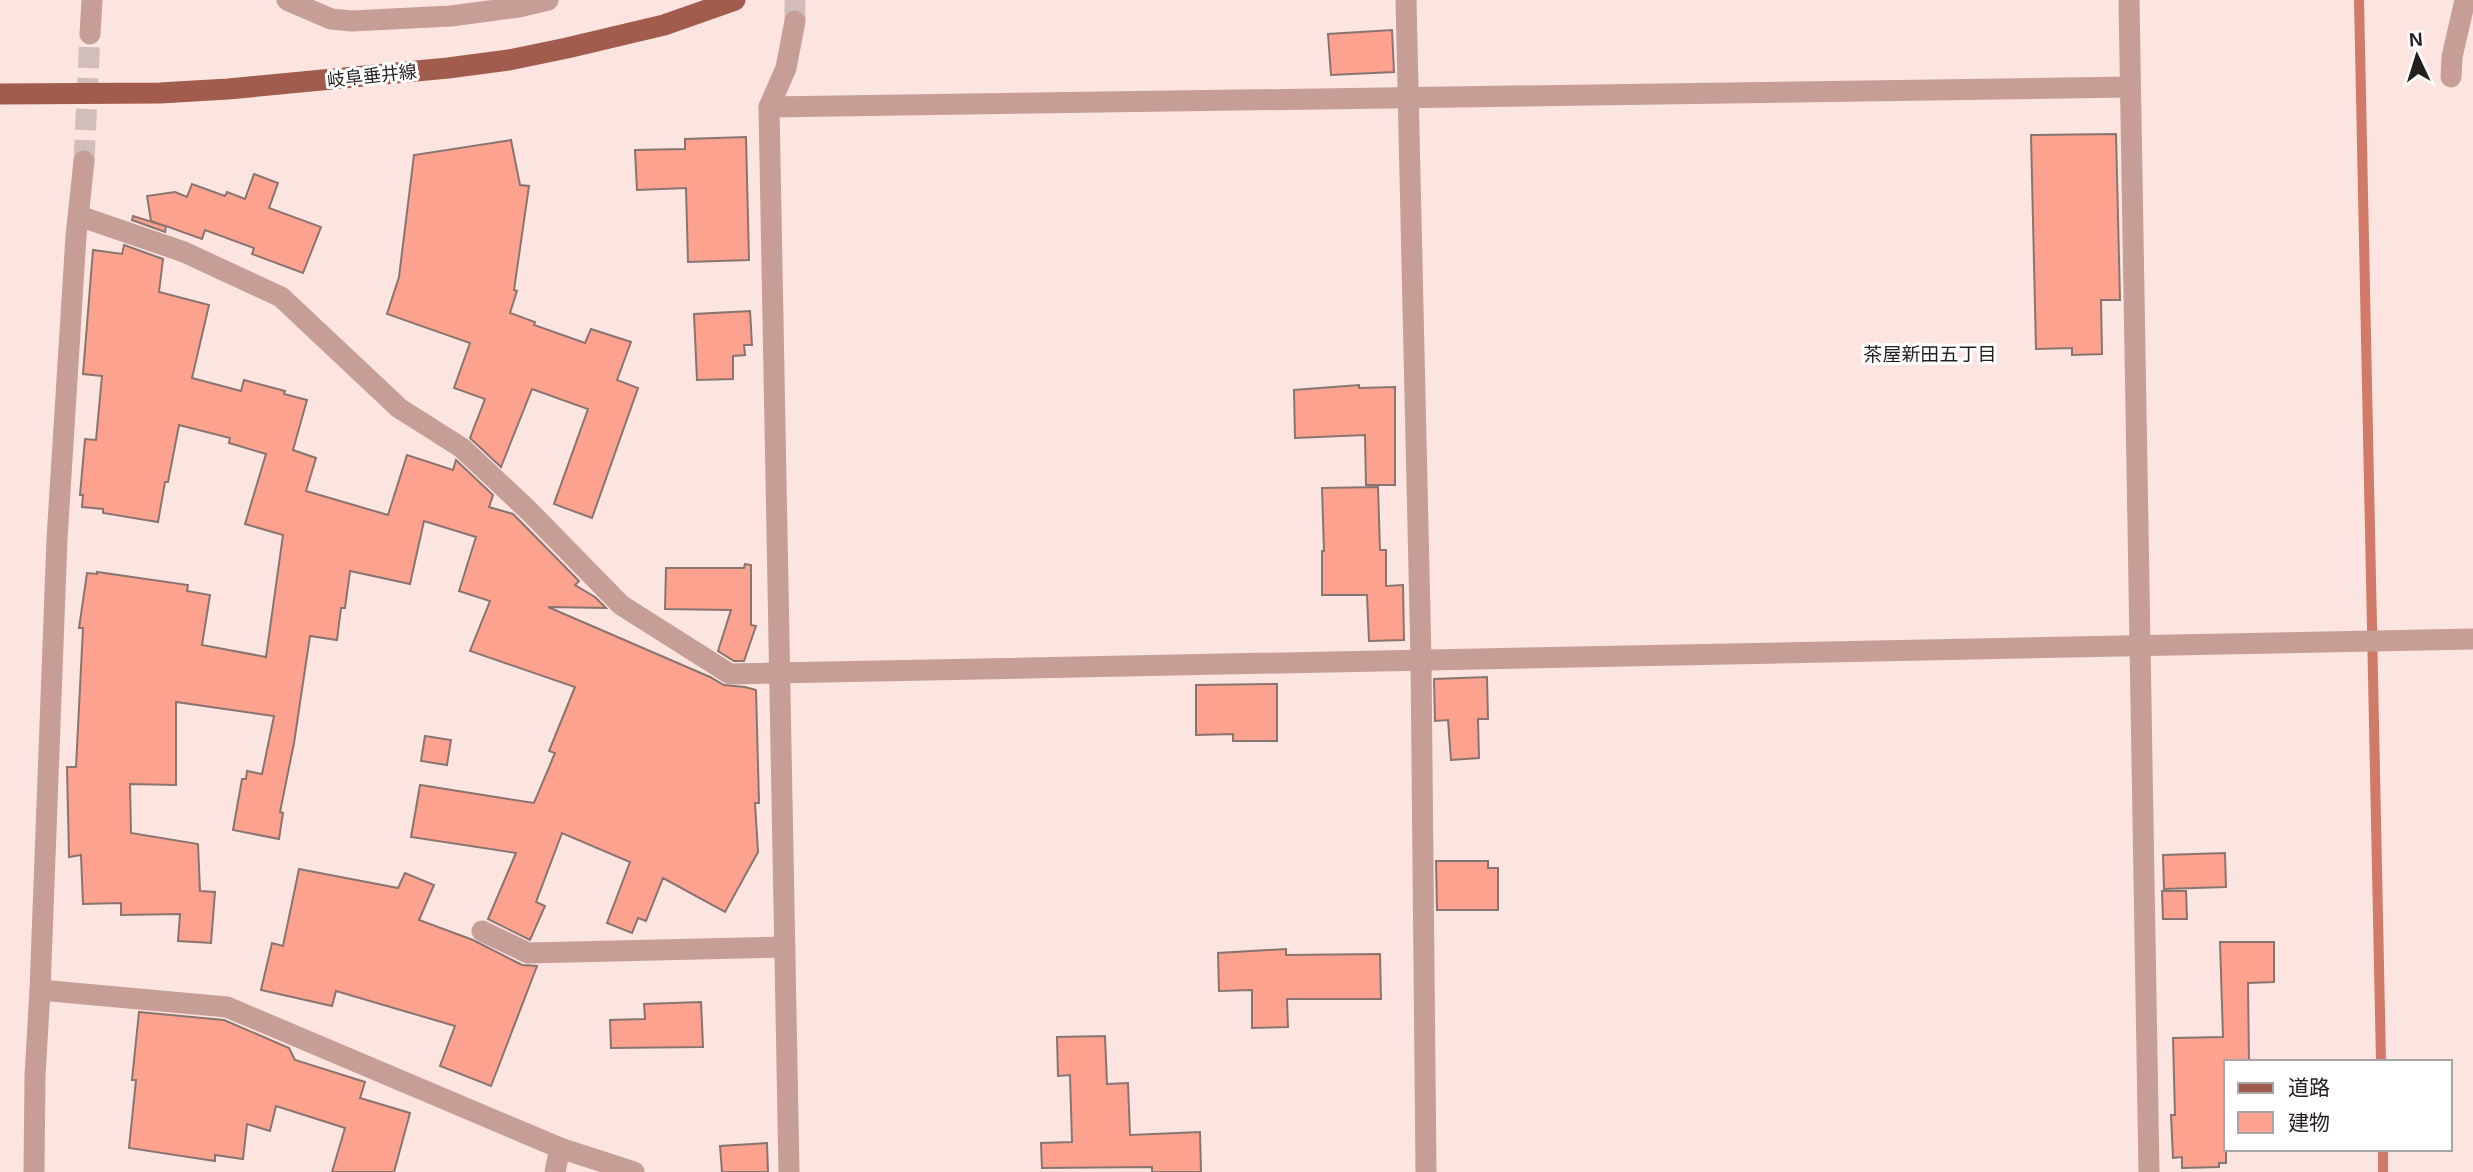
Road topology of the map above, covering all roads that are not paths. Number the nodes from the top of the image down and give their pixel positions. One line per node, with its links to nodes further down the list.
1 (92, 0): 9 (street)
2 (287, 0): 3 (street)
3 (548, 0)
4 (735, 0): 12 (main road, 岐阜垂井線)
5 (1406, 0): 13 (street)
6 (2129, 0): 11 (street)
7 (2465, 0): 10 (street)
8 (794, 21): 14 (street)
9 (90, 34)
10 (2451, 77)
11 (2130, 87): 13 (street); 18 (street)
12 (0, 94)
13 (1407, 98): 14 (street); 19 (street)
14 (769, 107): 20 (street)
15 (84, 162): 16 (street)
16 (79, 216): 20 (street); 23 (street)
17 (2473, 639): 18 (street)
18 (2139, 646): 19 (street); 30 (street)
19 (1420, 659): 20 (street); 29 (street)
20 (778, 674): 22 (street)
21 (482, 931): 22 (street)
22 (785, 947): 28 (street)
23 (40, 990): 24 (street); 25 (street)
24 (560, 1148): 26 (street); 27 (street)
25 (34, 1172)
26 (555, 1172)
27 (634, 1172)
28 (789, 1172)
29 (1426, 1172)
30 (2149, 1172)

